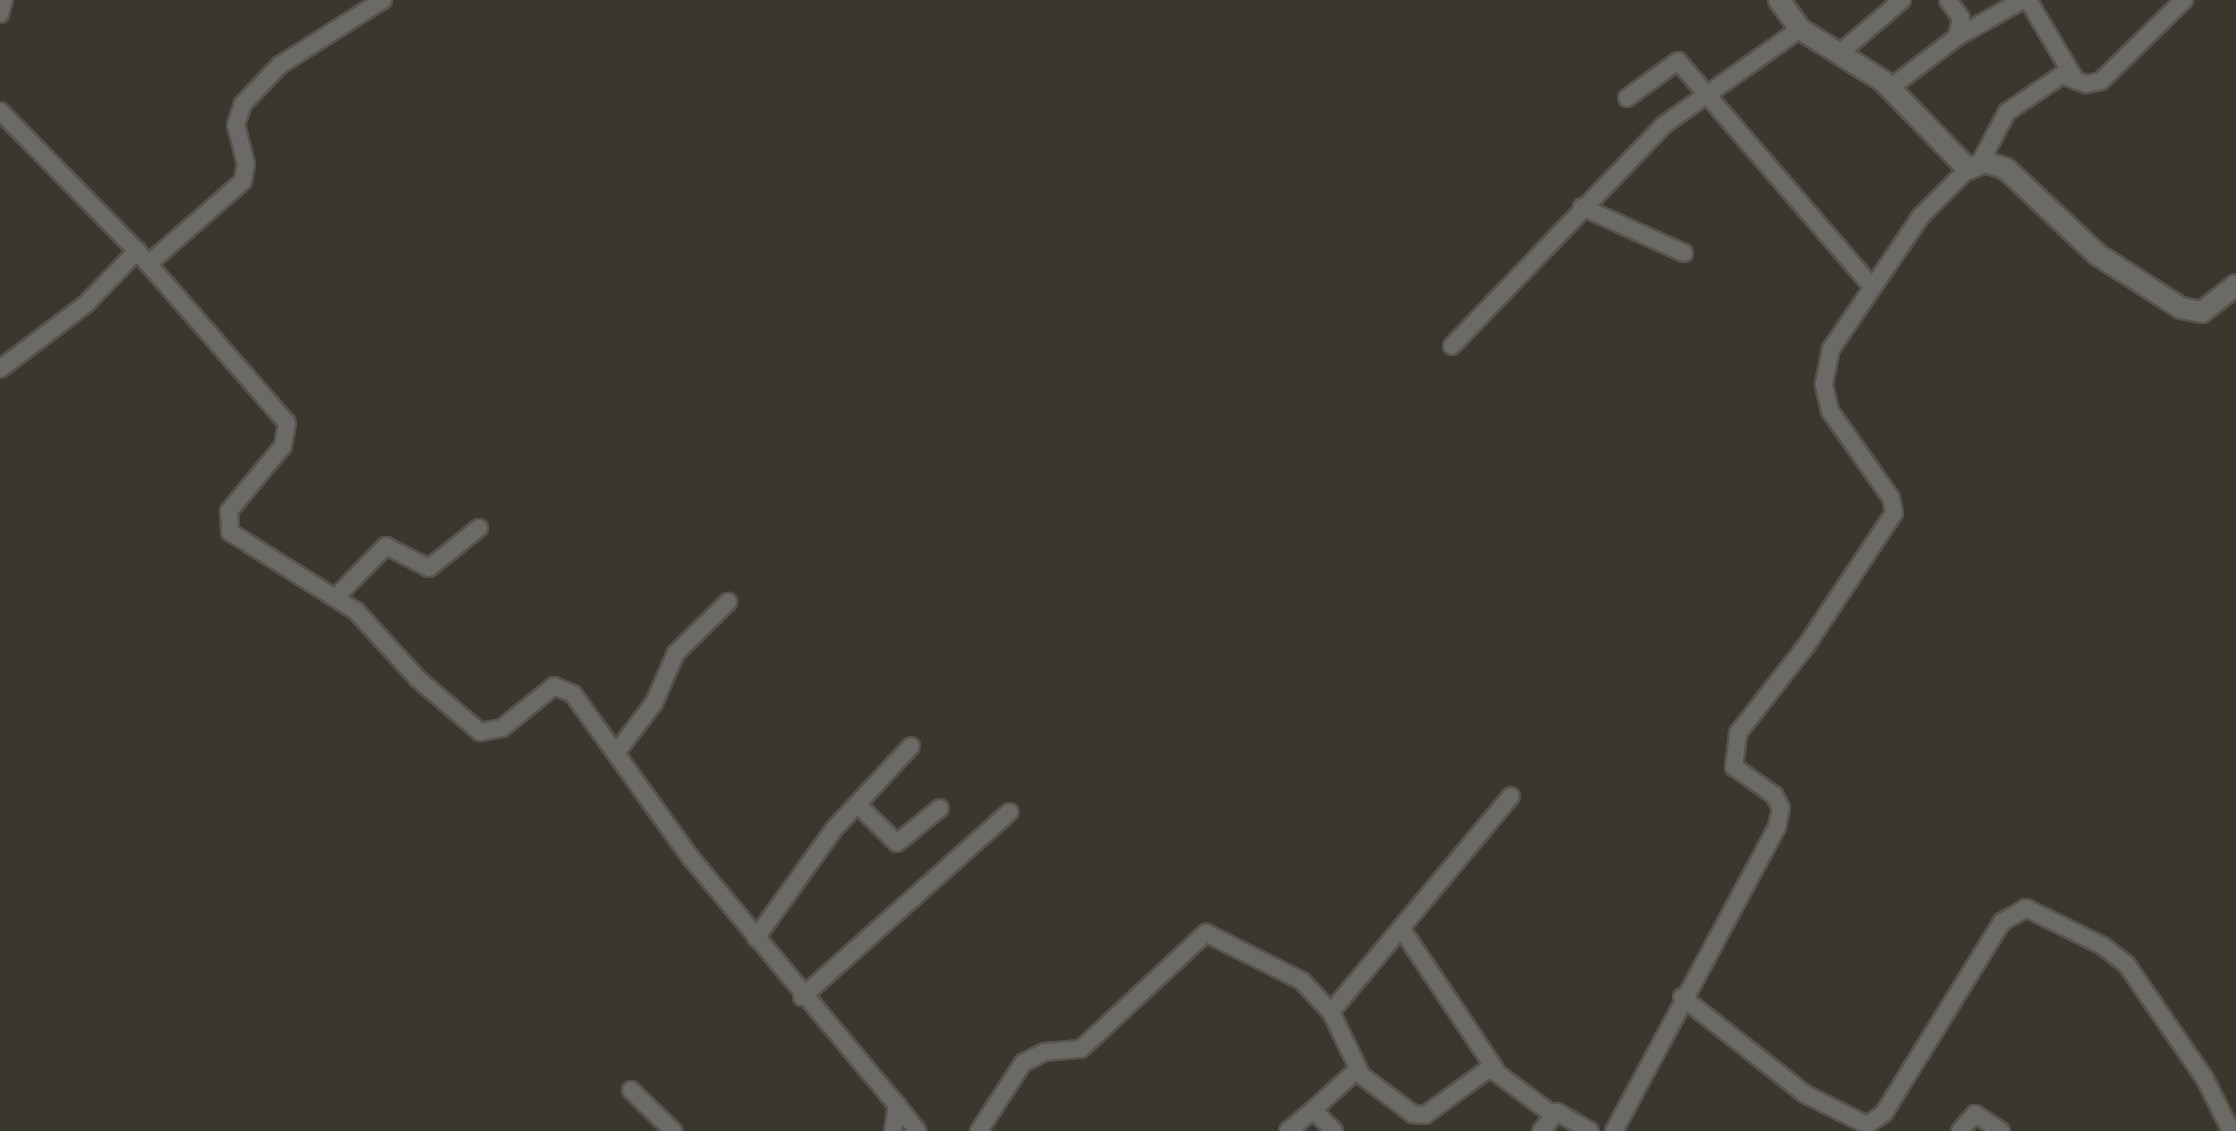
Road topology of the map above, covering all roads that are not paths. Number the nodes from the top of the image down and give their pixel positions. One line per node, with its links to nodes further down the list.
1 (4, 0): 8 (street)
2 (383, 0): 20 (street)
3 (1779, 0): 9 (street)
4 (1902, 0): 11 (street)
5 (1948, 0): 10 (street)
6 (2025, 0): 10 (street); 12 (street)
7 (2184, 0): 12 (street)
8 (0, 14)
9 (1800, 29): 11 (street); 14 (street)
10 (1957, 37): 13 (street)
11 (1841, 52): 13 (street)
12 (2076, 81): 17 (street)
13 (1890, 88): 17 (street)
14 (1703, 95): 15 (street); 18 (street); 21 (street)
15 (1627, 98)
16 (0, 111): 20 (street)
17 (1974, 166): 21 (street); 22 (street)
18 (1582, 207): 19 (street); 23 (street)
19 (1684, 253)
20 (142, 258): 24 (street); 26 (street)
21 (1871, 285): 37 (street)
22 (2234, 285)
23 (1452, 346)
24 (0, 369)
25 (479, 528): 26 (street)
26 (335, 598): 29 (street)
27 (728, 602): 29 (street)
28 (911, 746): 31 (street)
29 (616, 753): 35 (street)
30 (1511, 796): 34 (street)
31 (858, 805): 32 (street); 35 (street)
32 (940, 808)
33 (1010, 812): 36 (street)
34 (1401, 928): 38 (street); 39 (street)
35 (756, 938): 36 (street)
36 (802, 997): 42 (street)
37 (1682, 997): 53 (street); 56 (street)
38 (1331, 1012): 40 (street); 48 (street)
39 (1495, 1069): 40 (street); 44 (street)
40 (1357, 1070): 43 (street)
41 (631, 1090): 45 (street)
42 (897, 1105): 46 (street); 47 (street)
43 (1313, 1110): 49 (street); 50 (street)
44 (1552, 1114): 51 (street); 52 (street)
45 (673, 1131)
46 (893, 1131)
47 (917, 1131)
48 (979, 1131)
49 (1288, 1131)
50 (1334, 1131)
51 (1541, 1131)
52 (1590, 1131)
53 (1614, 1131)
54 (1960, 1131): 55 (street)
55 (2001, 1131)
56 (2231, 1131)

